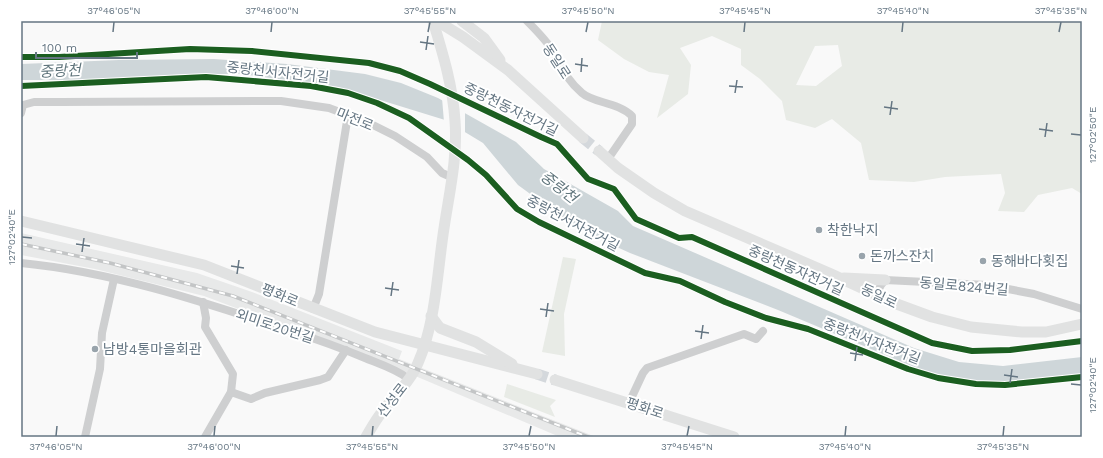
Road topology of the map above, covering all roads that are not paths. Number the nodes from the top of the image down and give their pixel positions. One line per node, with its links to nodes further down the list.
1 (433, 21): 11 (street)
2 (436, 21): 5 (street)
3 (462, 21): 5 (street)
4 (527, 21): 10 (street, 동일로)
5 (508, 70): 8 (street)
6 (21, 113): 7 (street, 마전로)
7 (348, 115): 11 (street, 마전로); 19 (street)
8 (582, 138)
9 (599, 151): 10 (street, 동일로)
10 (608, 159): 14 (street, 동일로)
11 (452, 173): 21 (street)
12 (21, 221): 19 (street, 평화로)
13 (21, 263): 15 (street, 외미로20번길)
14 (840, 278): 16 (street); 17 (street, 동일로)
15 (114, 279): 18 (street, 외미로20번길); 32 (street)
16 (885, 280): 17 (street); 20 (street, 동일로824번길)
17 (876, 295): 22 (street, 동일로)
18 (203, 302): 25 (street, 외미로20번길); 30 (street)
19 (313, 309): 24 (street, 평화로)
20 (1082, 309)
21 (431, 316): 24 (street); 26 (street)
22 (1082, 324)
23 (763, 331): 31 (street)
24 (425, 344): 26 (street, 평화로); 28 (street, 산성로)
25 (346, 350): 28 (street, 외미로20번길); 30 (street)
26 (523, 370): 27 (street, 평화로)
27 (537, 374)
28 (409, 379): 34 (street, 산성로)
29 (555, 380): 31 (street, 평화로)
30 (231, 392): 33 (street)
31 (629, 402): 35 (street, 평화로)
32 (85, 437)
33 (205, 437)
34 (366, 437)
35 (734, 437)

